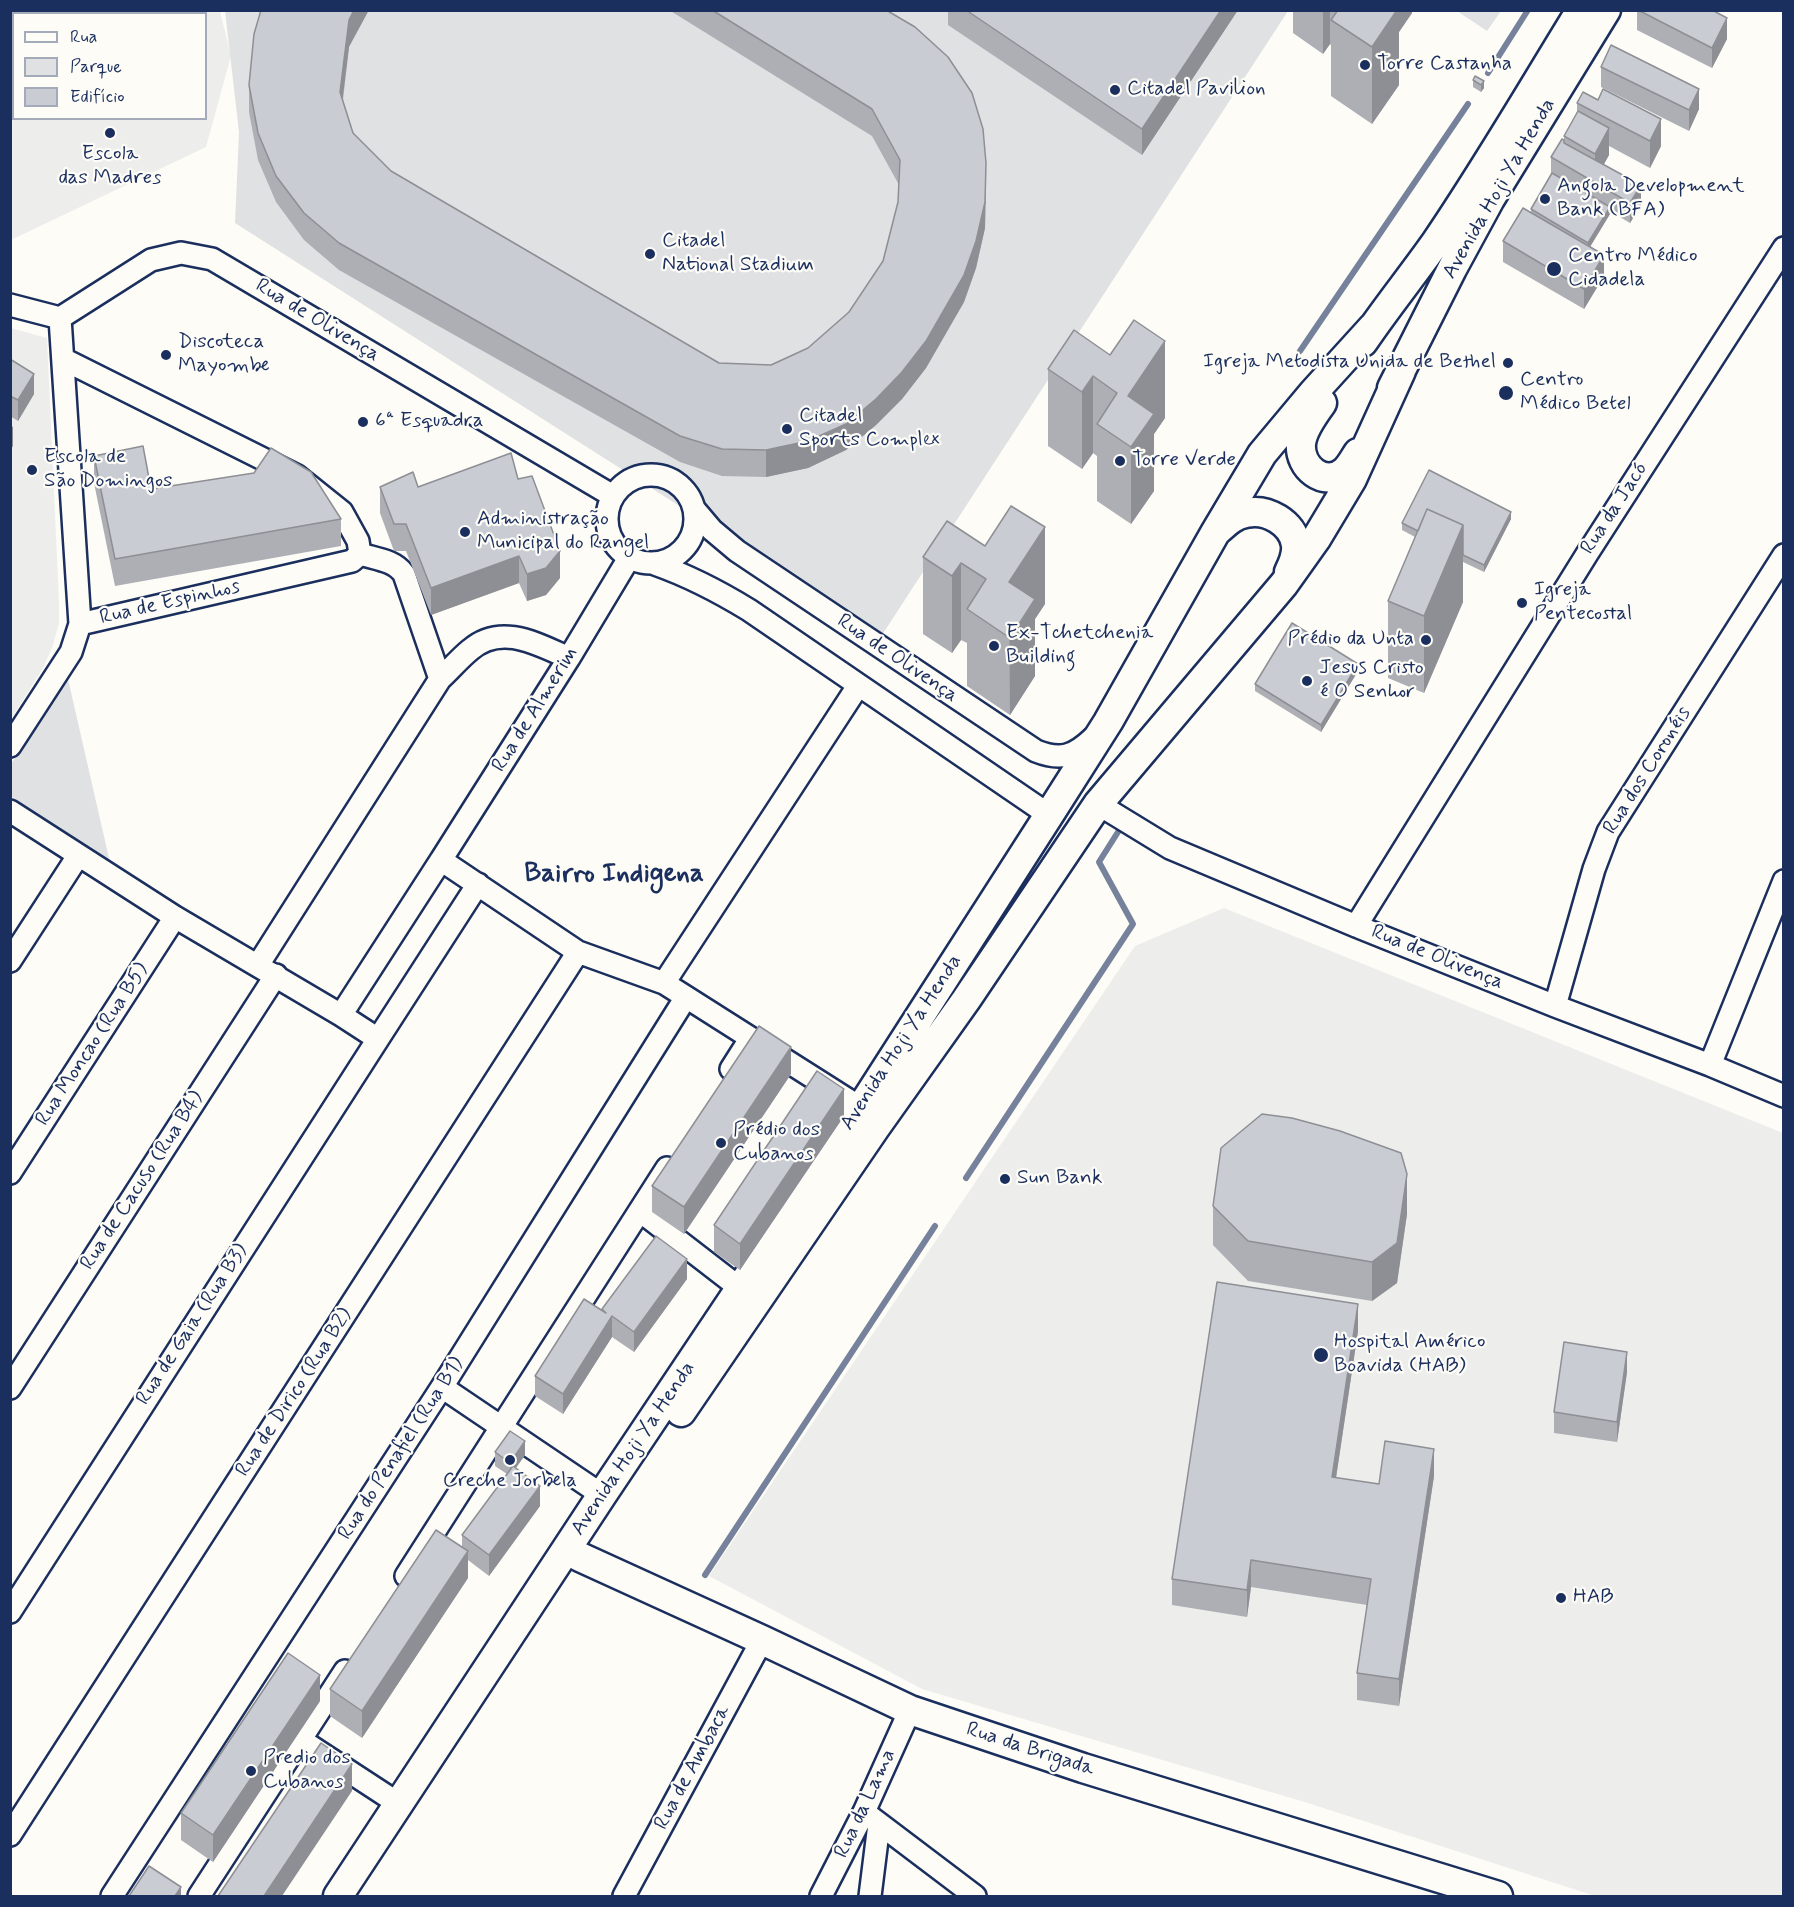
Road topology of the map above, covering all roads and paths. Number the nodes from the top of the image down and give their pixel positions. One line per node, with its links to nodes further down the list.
1 (1581, 10): 6 (main road, Avenida Hoji Ya Henda)
2 (1606, 10): 8 (main road, Avenida Hoji Ya Henda)
3 (1784, 248): 31 (street, Rua da Jacó)
4 (10, 305): 5 (street)
5 (60, 318): 7 (street); 9 (street, Rua de Olivença)
6 (1373, 327): 8 (main road); 11 (main road, Avenida Hoji Ya Henda)
7 (63, 359): 12 (street); 17 (street)
8 (1401, 371): 16 (main road)
9 (613, 496): 10 (street); 14 (street)
10 (695, 510): 15 (street); 21 (street, Rua de Olivença)
11 (1215, 533): 16 (main road); 21 (main road, Avenida Hoji Ya Henda)
12 (360, 554): 17 (street, Rua de Espinhos); 19 (street)
13 (1784, 555): 37 (street, Rua dos Coronéis)
14 (629, 558): 15 (street); 18 (street, Rua de Almerim)
15 (655, 564): 20 (street)
16 (1284, 584): 23 (main road, Avenida Hoji Ya Henda)
17 (80, 624): 22 (street, Rua de Espinhos)
18 (569, 658): 19 (street, Rua de Cacuso (Rua B4)); 27 (street, Rua de Almerim)
19 (440, 679): 34 (street, Rua de Cacuso (Rua B4))
20 (858, 686): 25 (street); 35 (street)
21 (1108, 722): 25 (main road, Avenida Hoji Ya Henda)
22 (10, 746)
23 (1098, 804): 31 (street, Rua de Olivença); 53 (main road, Avenida Hoji Ya Henda)
24 (10, 811): 26 (street)
25 (1049, 815): 44 (main road, Avenida Hoji Ya Henda)
26 (78, 856): 30 (street); 33 (street)
27 (441, 860): 29 (street); 38 (street, Rua de Almerim)
28 (1784, 881): 41 (street)
29 (478, 884): 32 (street); 39 (street, Rua de Gaia (Rua B3))
30 (175, 916): 34 (street); 46 (street, Rua Moncao (Rua B5))
31 (1356, 926): 37 (street, Rua de Olivença)
32 (578, 952): 35 (street); 62 (street, Rua de Dirico (Rua B2))
33 (10, 961)
34 (267, 970): 38 (street); 50 (street, Rua de Cacuso (Rua B4))
35 (664, 983): 36 (street)
36 (687, 997): 40 (street); 49 (street, Rua do Penafiel (Rua B1))
37 (1555, 1006): 41 (street, Rua de Olivença)
38 (341, 1015): 39 (street)
39 (378, 1039): 55 (street, Rua de Gaia (Rua B3))
40 (750, 1039): 42 (street); 44 (street)
41 (1710, 1065): 43 (street, Rua de Olivença)
42 (719, 1087)
43 (1784, 1096)
44 (861, 1108): 48 (main road, Avenida Hoji Ya Henda)
45 (677, 1154): 47 (street)
46 (10, 1173)
47 (640, 1211): 48 (street); 51 (street)
48 (741, 1289): 52 (main road, Avenida Hoji Ya Henda)
49 (442, 1387): 51 (street); 63 (street, Rua do Penafiel (Rua B1))
50 (10, 1388)
51 (502, 1427): 52 (street); 54 (street)
52 (602, 1495): 60 (main road, Avenida Hoji Ya Henda)
53 (580, 1557): 56 (main road, Rua da Brigada); 66 (main road, Avenida Hoji Ya Henda)
54 (398, 1588)
55 (10, 1612)
56 (762, 1640): 58 (main road, Rua da Brigada); 67 (street, Rua de Ambaca)
57 (353, 1659): 59 (street)
58 (910, 1710): 61 (street, Rua da Lama); 71 (main road, Rua da Brigada)
59 (301, 1740): 60 (street); 64 (street)
60 (399, 1804): 65 (main road, Avenida Hoji Ya Henda)
61 (871, 1818): 68 (street, Rua da Lama); 69 (street); 70 (street)
62 (10, 1835)
63 (112, 1896)
64 (199, 1896)
65 (338, 1896)
66 (354, 1896)
67 (624, 1896)
68 (821, 1896)
69 (870, 1896)
70 (975, 1896)
71 (1498, 1896)

